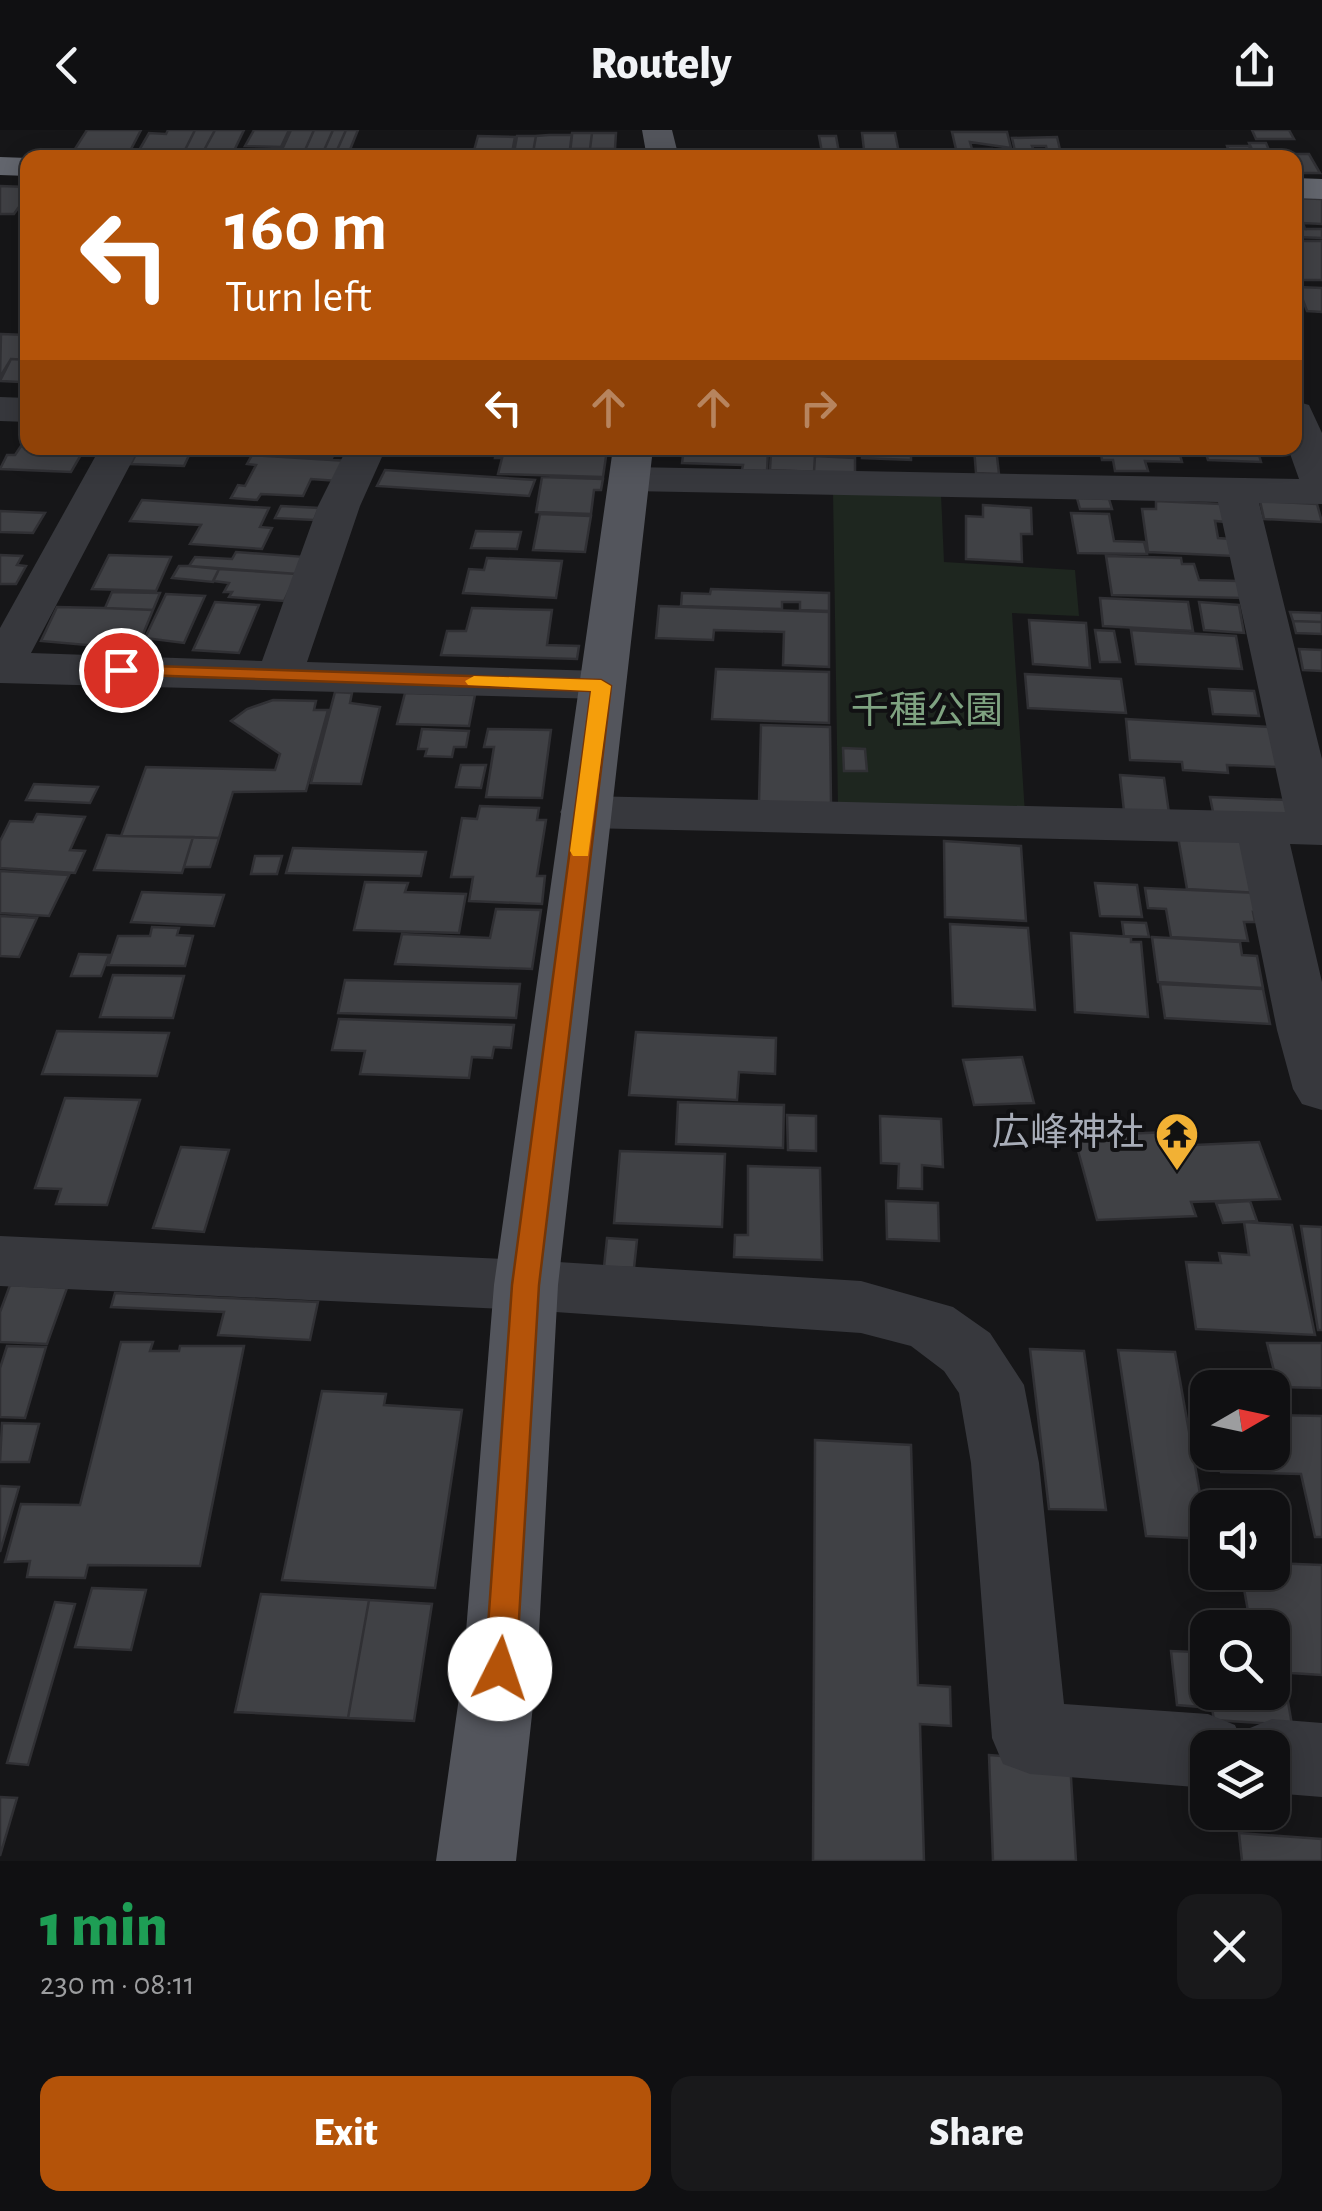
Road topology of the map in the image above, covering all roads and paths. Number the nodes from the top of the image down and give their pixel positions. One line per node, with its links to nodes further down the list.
1 (1302, 433): 6 (street)
2 (115, 455): 8 (street)
3 (364, 455): 9 (street)
4 (632, 463): 5 (street); 10 (main road)
5 (1032, 468): 7 (street)
6 (1322, 490): 7 (street)
7 (1236, 492): 12 (street)
8 (0, 667): 9 (street)
9 (280, 675): 10 (street)
10 (601, 686): 11 (main road)
11 (585, 812): 12 (street); 15 (main road)
12 (1299, 829): 13 (street)
13 (1322, 1089)
14 (0, 1261): 15 (street)
15 (526, 1285): 16 (street); 19 (main road)
16 (1190, 1750)
17 (1290, 1757): 18 (street)
18 (1322, 1760)
19 (476, 1861)

